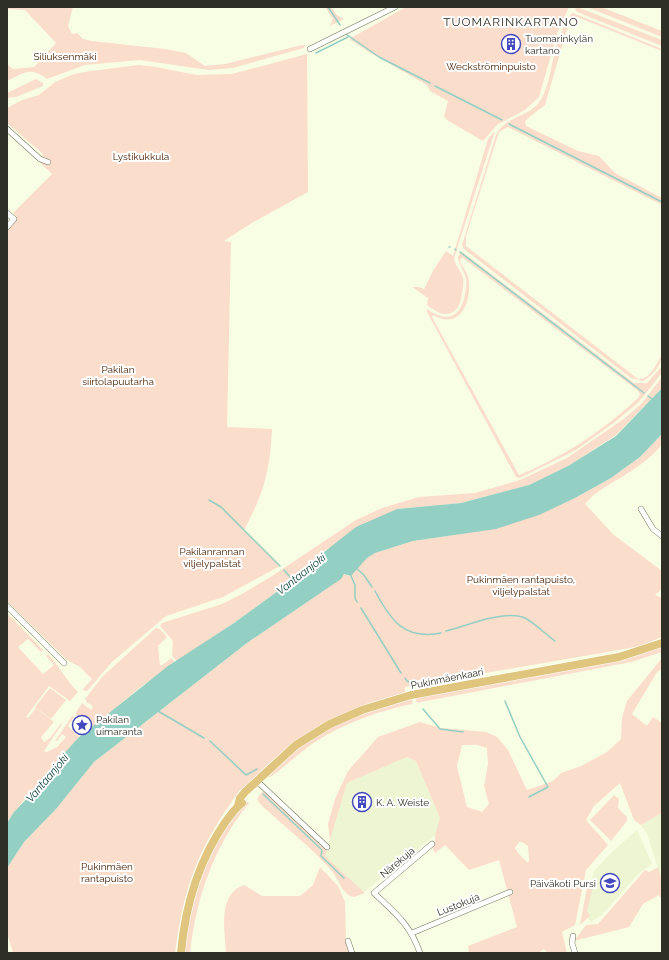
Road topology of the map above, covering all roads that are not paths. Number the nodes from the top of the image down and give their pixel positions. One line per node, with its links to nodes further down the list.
1 (395, 7): 2 (street)
2 (310, 49)
3 (7, 129): 4 (street)
4 (48, 162)
5 (7, 213): 6 (street)
6 (7, 227)
7 (641, 509): 8 (street)
8 (662, 536)
9 (7, 606): 11 (street)
10 (662, 643): 12 (main road, Pukinmäenkaari)
11 (64, 663)
12 (258, 782): 14 (street); 19 (main road, Pukinmäenkaari)
13 (432, 844): 16 (street, Närekuja)
14 (327, 847)
15 (510, 892): 16 (street, Lustokuja)
16 (412, 933): 21 (street)
17 (573, 936): 22 (street)
18 (348, 941): 20 (street)
19 (181, 953)
20 (352, 953)
21 (420, 953)
22 (575, 953)

